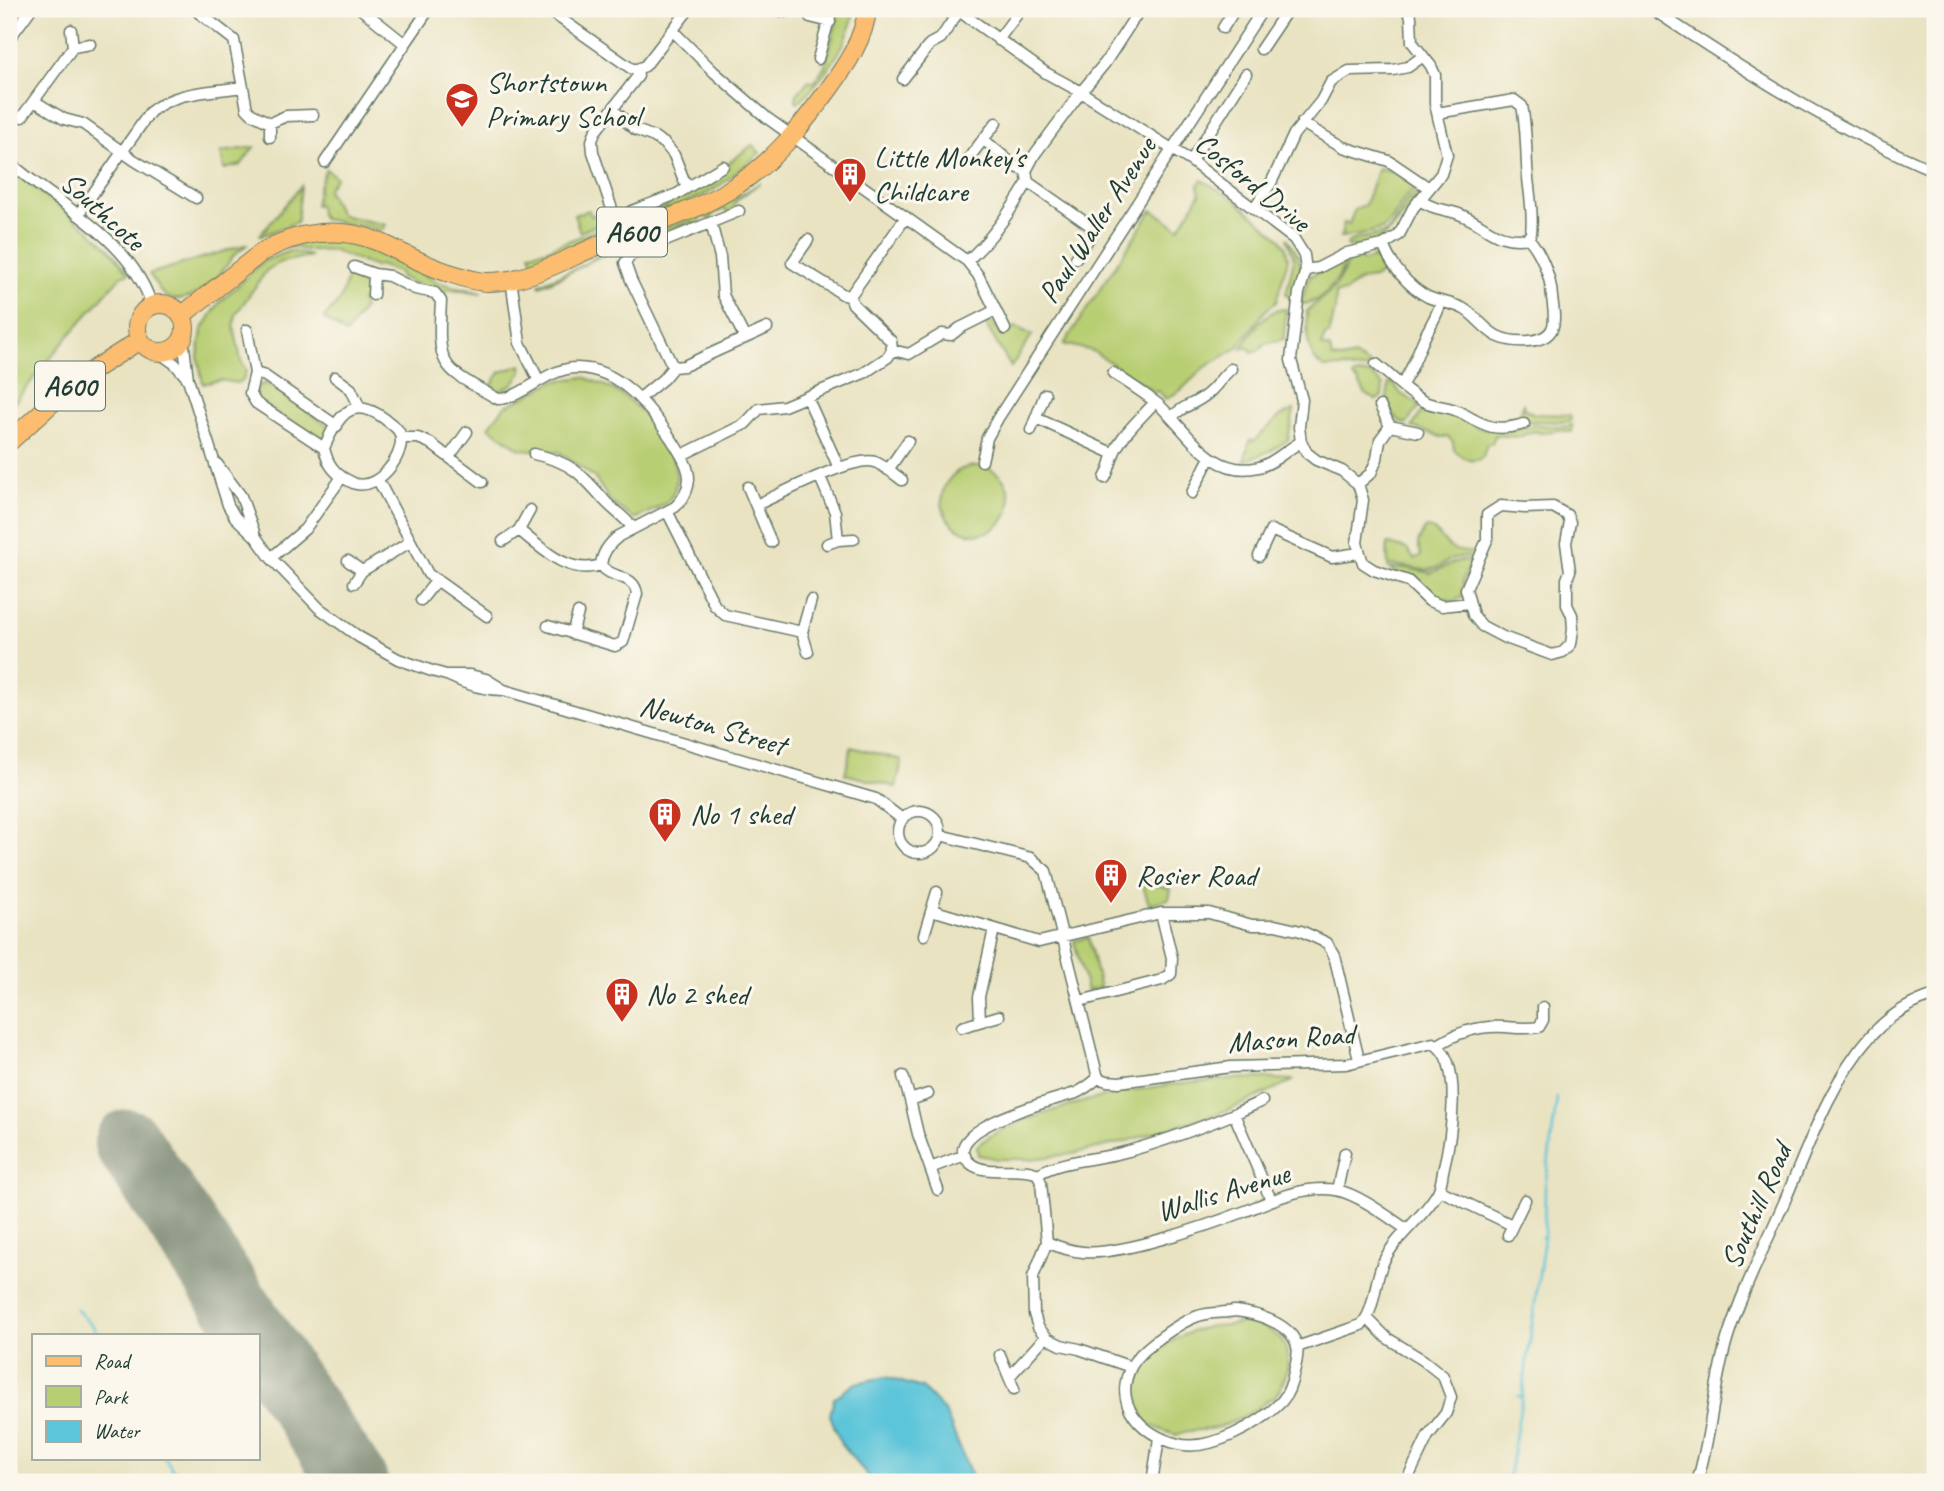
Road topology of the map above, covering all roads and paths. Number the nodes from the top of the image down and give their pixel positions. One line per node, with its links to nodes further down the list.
1 (31, 9): 22 (street)
2 (361, 9): 25 (street)
3 (429, 9): 25 (street)
4 (547, 9): 30 (street)
5 (689, 9): 21 (street)
6 (832, 9): 18 (street)
7 (867, 9): 43 (main road, A600)
8 (1021, 9): 23 (street)
9 (1140, 9): 34 (street)
10 (1235, 9): 19 (street)
11 (1263, 9): 46 (street, Paul Waller Avenue)
12 (1288, 9): 27 (street)
13 (1408, 9): 28 (street)
14 (1652, 9): 53 (street)
15 (958, 10): 23 (street, Cosford Drive); 32 (street)
16 (198, 12): 33 (street)
17 (810, 17): 18 (street)
18 (830, 22): 29 (street)
19 (1223, 28)
20 (71, 30): 26 (street)
21 (673, 31): 30 (street); 43 (street)
22 (11, 32)
23 (998, 40): 34 (street, Cosford Drive)
24 (90, 44): 26 (street)
25 (405, 44): 51 (street)
26 (73, 47): 35 (street)
27 (1261, 49)
28 (1422, 57): 37 (street); 42 (street)
29 (818, 59)
30 (637, 69): 36 (street)
31 (1245, 74): 49 (street)
32 (903, 79)
33 (242, 87): 41 (street); 47 (street)
34 (1081, 92): 46 (street, Cosford Drive); 54 (street)
35 (34, 101): 39 (street); 47 (street)
36 (612, 110): 55 (street); 65 (street)
37 (1437, 113): 56 (street); 66 (street)
38 (313, 116): 41 (street)
39 (22, 117)
40 (996, 122): 45 (street)
41 (270, 123): 44 (street)
42 (1302, 123): 56 (street); 59 (street)
43 (793, 136): 63 (street); 65 (main road, A600)
44 (270, 137)
45 (983, 139): 48 (street); 54 (street)
46 (1172, 149): 49 (street, Cosford Drive); 122 (street, Paul Waller Avenue)
47 (123, 152): 57 (street); 62 (street)
48 (968, 159)
49 (1191, 161): 59 (street, Cosford Drive)
50 (9, 162): 62 (street, Southcote)
51 (325, 162)
52 (723, 166): 55 (street)
53 (1935, 171)
54 (1027, 177): 69 (street); 70 (street)
55 (687, 188): 60 (street)
56 (1429, 188): 58 (street)
57 (196, 198)
58 (1419, 200): 66 (street); 68 (street)
59 (1254, 208): 72 (street, Cosford Drive)
60 (632, 211)
61 (739, 211): 64 (street)
62 (78, 215): 78 (street, Southcote)
63 (906, 217): 70 (street); 76 (street)
64 (711, 223): 85 (street); 90 (street)
65 (621, 236): 74 (main road, A600)
66 (1528, 238): 77 (street)
67 (808, 240): 76 (street)
68 (1383, 245): 72 (street); 77 (street)
69 (1076, 258)
70 (967, 261): 79 (street)
71 (354, 267): 73 (street)
72 (1306, 270): 115 (street)
73 (374, 274): 75 (street); 96 (street)
74 (511, 279): 80 (main road, A600); 96 (street)
75 (373, 295)
76 (850, 296): 87 (street)
77 (1441, 302): 97 (street)
78 (152, 306): 80 (main road); 86 (main road)
79 (994, 311): 82 (street); 87 (street)
80 (181, 316): 84 (main road)
81 (767, 328): 85 (street)
82 (1005, 329)
83 (247, 330): 92 (street)
84 (183, 338): 88 (main road); 95 (street, Newton Street)
85 (745, 338): 90 (street)
86 (140, 340): 88 (main road); 114 (main road, A600)
87 (892, 350): 99 (street)
88 (158, 352): 95 (street)
89 (1376, 364): 97 (street)
90 (673, 367): 100 (street)
91 (1231, 369): 104 (street)
92 (255, 373): 107 (street); 116 (street)
93 (1113, 373): 101 (street)
94 (335, 377): 103 (street)
95 (188, 379): 145 (street, Newton Street)
96 (538, 379): 100 (street)
97 (1402, 384): 106 (street)
98 (1045, 394): 105 (street)
99 (807, 397): 119 (street); 123 (street)
100 (640, 398): 119 (street)
101 (1155, 402): 104 (street); 118 (street)
102 (1380, 406): 108 (street)
103 (359, 407): 107 (street); 112 (street)
104 (1171, 417): 121 (street)
105 (1036, 418): 109 (street); 118 (street)
106 (1524, 424)
107 (337, 426): 116 (street)
108 (1390, 426): 111 (street); 131 (street)
109 (1031, 430)
110 (467, 432): 120 (street)
111 (1418, 432)
112 (401, 438): 120 (street); 128 (street)
113 (908, 441): 124 (street)
114 (9, 442)
115 (1301, 442): 121 (street); 131 (street)
116 (324, 449): 125 (street)
117 (534, 454): 137 (street)
118 (1114, 454): 127 (street)
119 (682, 455): 136 (street)
120 (449, 457): 130 (street)
121 (1212, 459): 133 (street)
122 (982, 461)
123 (839, 468): 124 (street); 126 (street)
124 (888, 470): 129 (street)
125 (342, 477): 128 (street); 145 (street)
126 (820, 477): 134 (street); 139 (street)
127 (1105, 478)
128 (378, 480): 141 (street)
129 (902, 480)
130 (482, 482)
131 (1358, 484): 143 (street)
132 (748, 487): 134 (street)
133 (1192, 493)
134 (756, 505): 142 (street)
135 (530, 510): 138 (street)
136 (667, 511): 137 (street); 157 (street)
137 (633, 528): 147 (street)
138 (519, 530): 140 (street); 147 (street)
139 (854, 538)
140 (503, 541)
141 (410, 542): 148 (street); 149 (street)
142 (771, 542)
143 (1359, 553): 144 (street); 153 (street)
144 (1259, 556)
145 (271, 558): 160 (street, Newton Street)
146 (348, 561): 148 (street)
147 (601, 565): 158 (street)
148 (362, 571): 150 (street)
149 (437, 580): 151 (street); 155 (street)
150 (354, 583)
151 (421, 600)
152 (811, 600): 157 (street)
153 (1469, 603): 153 (street)
154 (578, 613): 158 (street)
155 (487, 616)
156 (548, 626): 158 (street)
157 (802, 632): 159 (street)
158 (572, 634)
159 (808, 652)
160 (902, 819): 161 (street); 161 (street)
161 (940, 835): 167 (street)
162 (937, 892): 163 (street)
163 (932, 910): 165 (street); 166 (street)
164 (1161, 913): 167 (street); 169 (street); 175 (street)
165 (994, 929): 167 (street); 172 (street)
166 (924, 935)
167 (1063, 936): 169 (street)
168 (1935, 995): 203 (street, Southill Road)
169 (1080, 1001): 177 (street)
170 (1543, 1007): 174 (street, Mason Road)
171 (999, 1016): 172 (street)
172 (980, 1021): 173 (street)
173 (962, 1027)
174 (1438, 1045): 175 (street, Mason Road); 188 (street)
175 (1359, 1060): 177 (street, Mason Road)
176 (903, 1076): 179 (street)
177 (1098, 1078): 183 (street)
178 (928, 1094): 179 (street)
179 (910, 1100): 184 (street)
180 (1262, 1101): 181 (street)
181 (1234, 1114): 185 (street); 189 (street)
182 (1345, 1153): 187 (street)
183 (965, 1155): 184 (street); 185 (street)
184 (930, 1168): 186 (street)
185 (1038, 1174): 192 (street)
186 (938, 1190)
187 (1337, 1190): 189 (street, Wallis Avenue); 191 (street, Wallis Avenue)
188 (1439, 1190): 190 (street); 191 (street)
189 (1271, 1200): 192 (street, Wallis Avenue)
190 (1525, 1200)
191 (1406, 1229): 193 (street)
192 (1047, 1242): 194 (street)
193 (1368, 1318): 195 (street); 202 (street)
194 (1046, 1336): 197 (street); 198 (street)
195 (1297, 1347): 197 (street); 200 (street)
196 (1000, 1355): 198 (street)
197 (1131, 1367): 200 (street)
198 (1009, 1377): 199 (street)
199 (1014, 1389)
200 (1159, 1439): 201 (street)
201 (1152, 1482)
202 (1406, 1482)
203 (1697, 1482)

